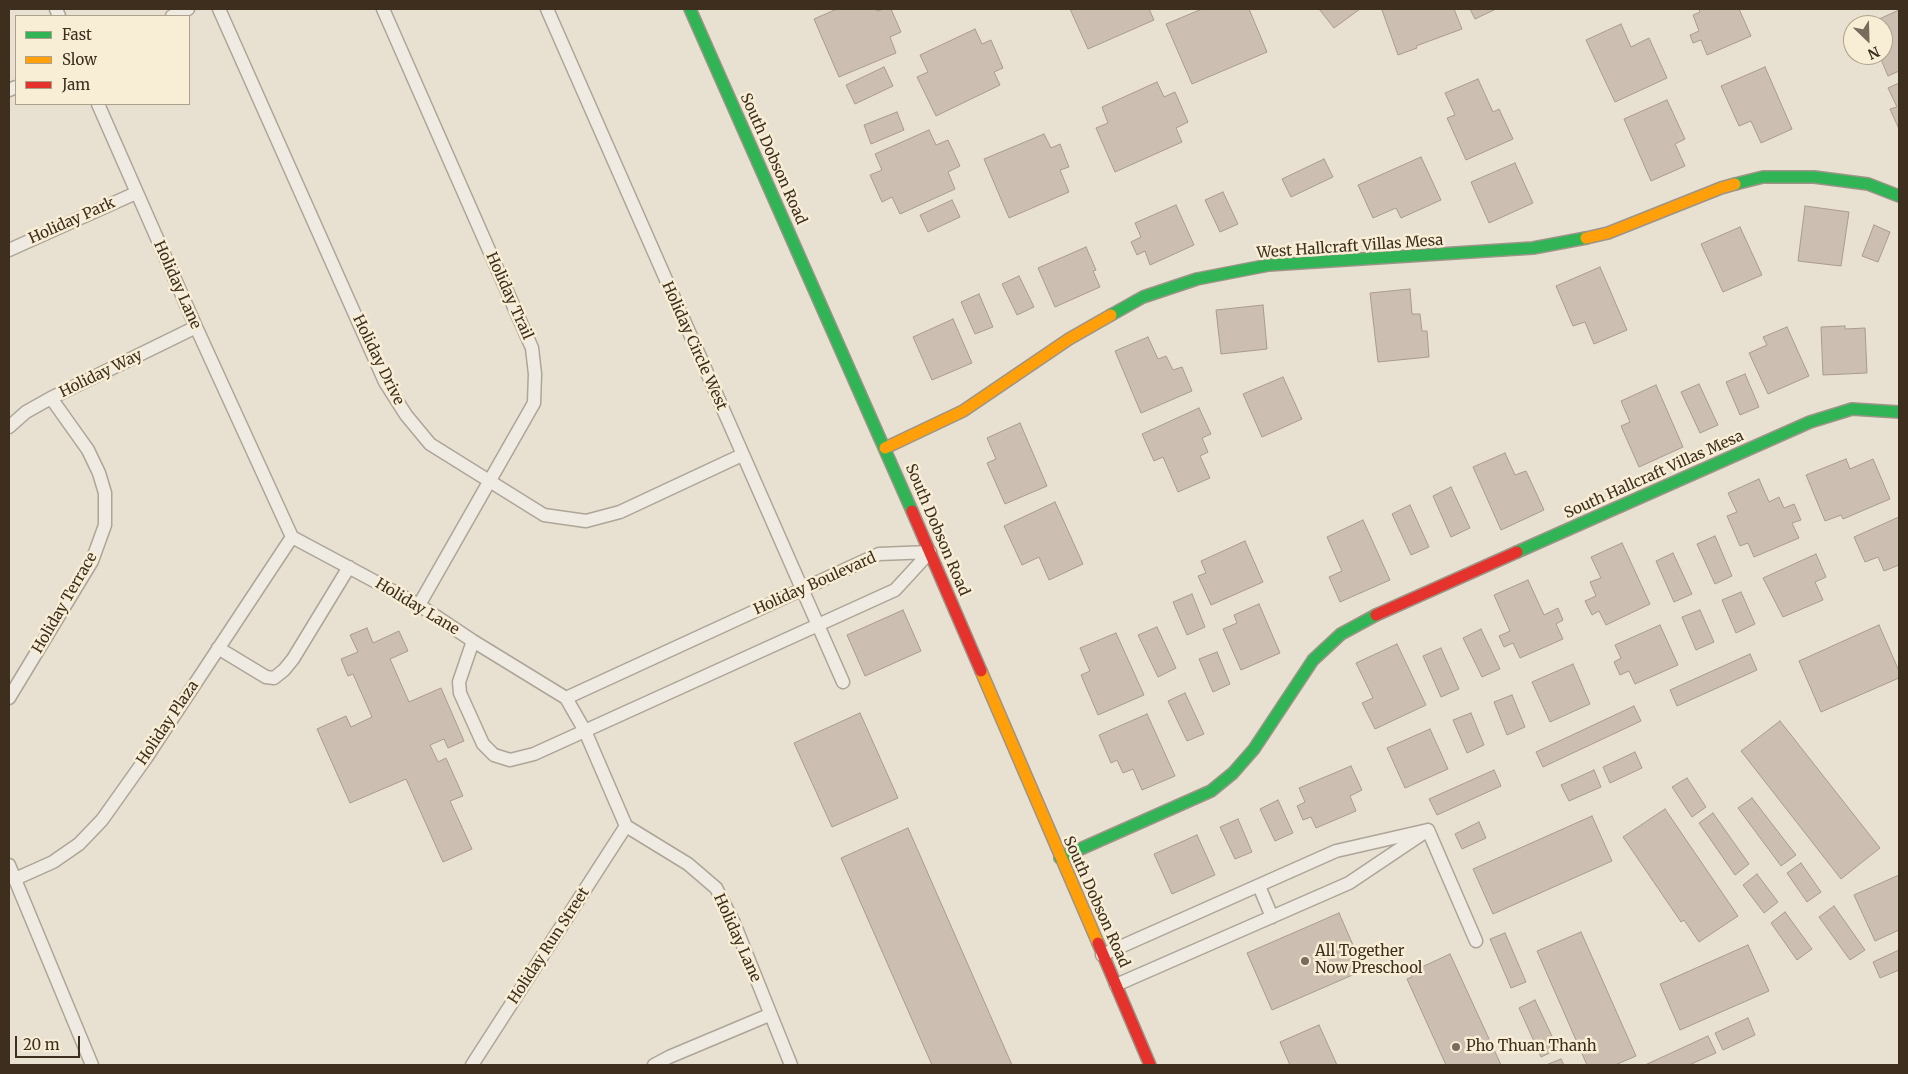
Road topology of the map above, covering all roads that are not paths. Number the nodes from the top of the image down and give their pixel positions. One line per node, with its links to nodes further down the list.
1 (188, 9): 6 (lane)
2 (219, 9): 17 (lane, Holiday Drive)
3 (383, 9): 17 (lane, Holiday Trail)
4 (546, 9): 16 (lane, Holiday Circle West)
5 (690, 9): 15 (street, South Dobson Road)
6 (174, 15)
7 (98, 105): 8 (lane, Holiday Lane)
8 (136, 193): 10 (lane, Holiday Park); 11 (lane, Holiday Lane)
9 (1899, 196): 15 (street, West Hallcraft Villas Mesa)
10 (9, 250)
11 (196, 328): 12 (lane, Holiday Way); 18 (lane, Holiday Lane)
12 (51, 398): 14 (lane, Holiday Way); 27 (lane, Holiday Terrace)
13 (1899, 412): 32 (street, South Hallcraft Villas Mesa)
14 (9, 427)
15 (885, 448): 19 (street, South Dobson Road)
16 (742, 455): 17 (lane, Holiday Drive); 21 (lane, Holiday Circle West)
17 (490, 483): 22 (lane, Holiday Trail)
18 (292, 537): 20 (lane, Holiday Lane); 25 (lane, Holiday Plaza)
19 (930, 552): 21 (lane, Holiday Boulevard); 23 (lane); 32 (street, South Dobson Road)
20 (349, 567): 22 (lane, Holiday Lane); 25 (lane)
21 (802, 589): 23 (lane, Holiday Circle West); 28 (lane, Holiday Boulevard)
22 (419, 605): 24 (lane, Holiday Lane)
23 (818, 626): 26 (lane, Holiday Circle West); 29 (lane)
24 (474, 641): 28 (lane, Holiday Lane); 29 (lane)
25 (218, 648): 34 (lane, Holiday Plaza)
26 (843, 682)
27 (9, 698)
28 (566, 698): 29 (lane, Holiday Lane)
29 (585, 731): 30 (lane, Holiday Lane)
30 (626, 826): 40 (lane, Holiday Lane); 42 (lane, Holiday Run Street)
31 (1428, 830): 35 (lane); 36 (lane); 37 (lane)
32 (1060, 858): 38 (street, South Dobson Road)
33 (9, 865): 34 (lane)
34 (15, 878): 41 (lane)
35 (1259, 886): 36 (lane); 38 (lane)
36 (1272, 917): 39 (lane)
37 (1476, 941)
38 (1102, 956): 39 (street, South Dobson Road)
39 (1116, 986): 45 (street, South Dobson Road)
40 (769, 1014): 43 (lane); 44 (lane, Holiday Lane)
41 (92, 1065)
42 (472, 1065)
43 (654, 1065)
44 (791, 1065)
45 (1150, 1065)

